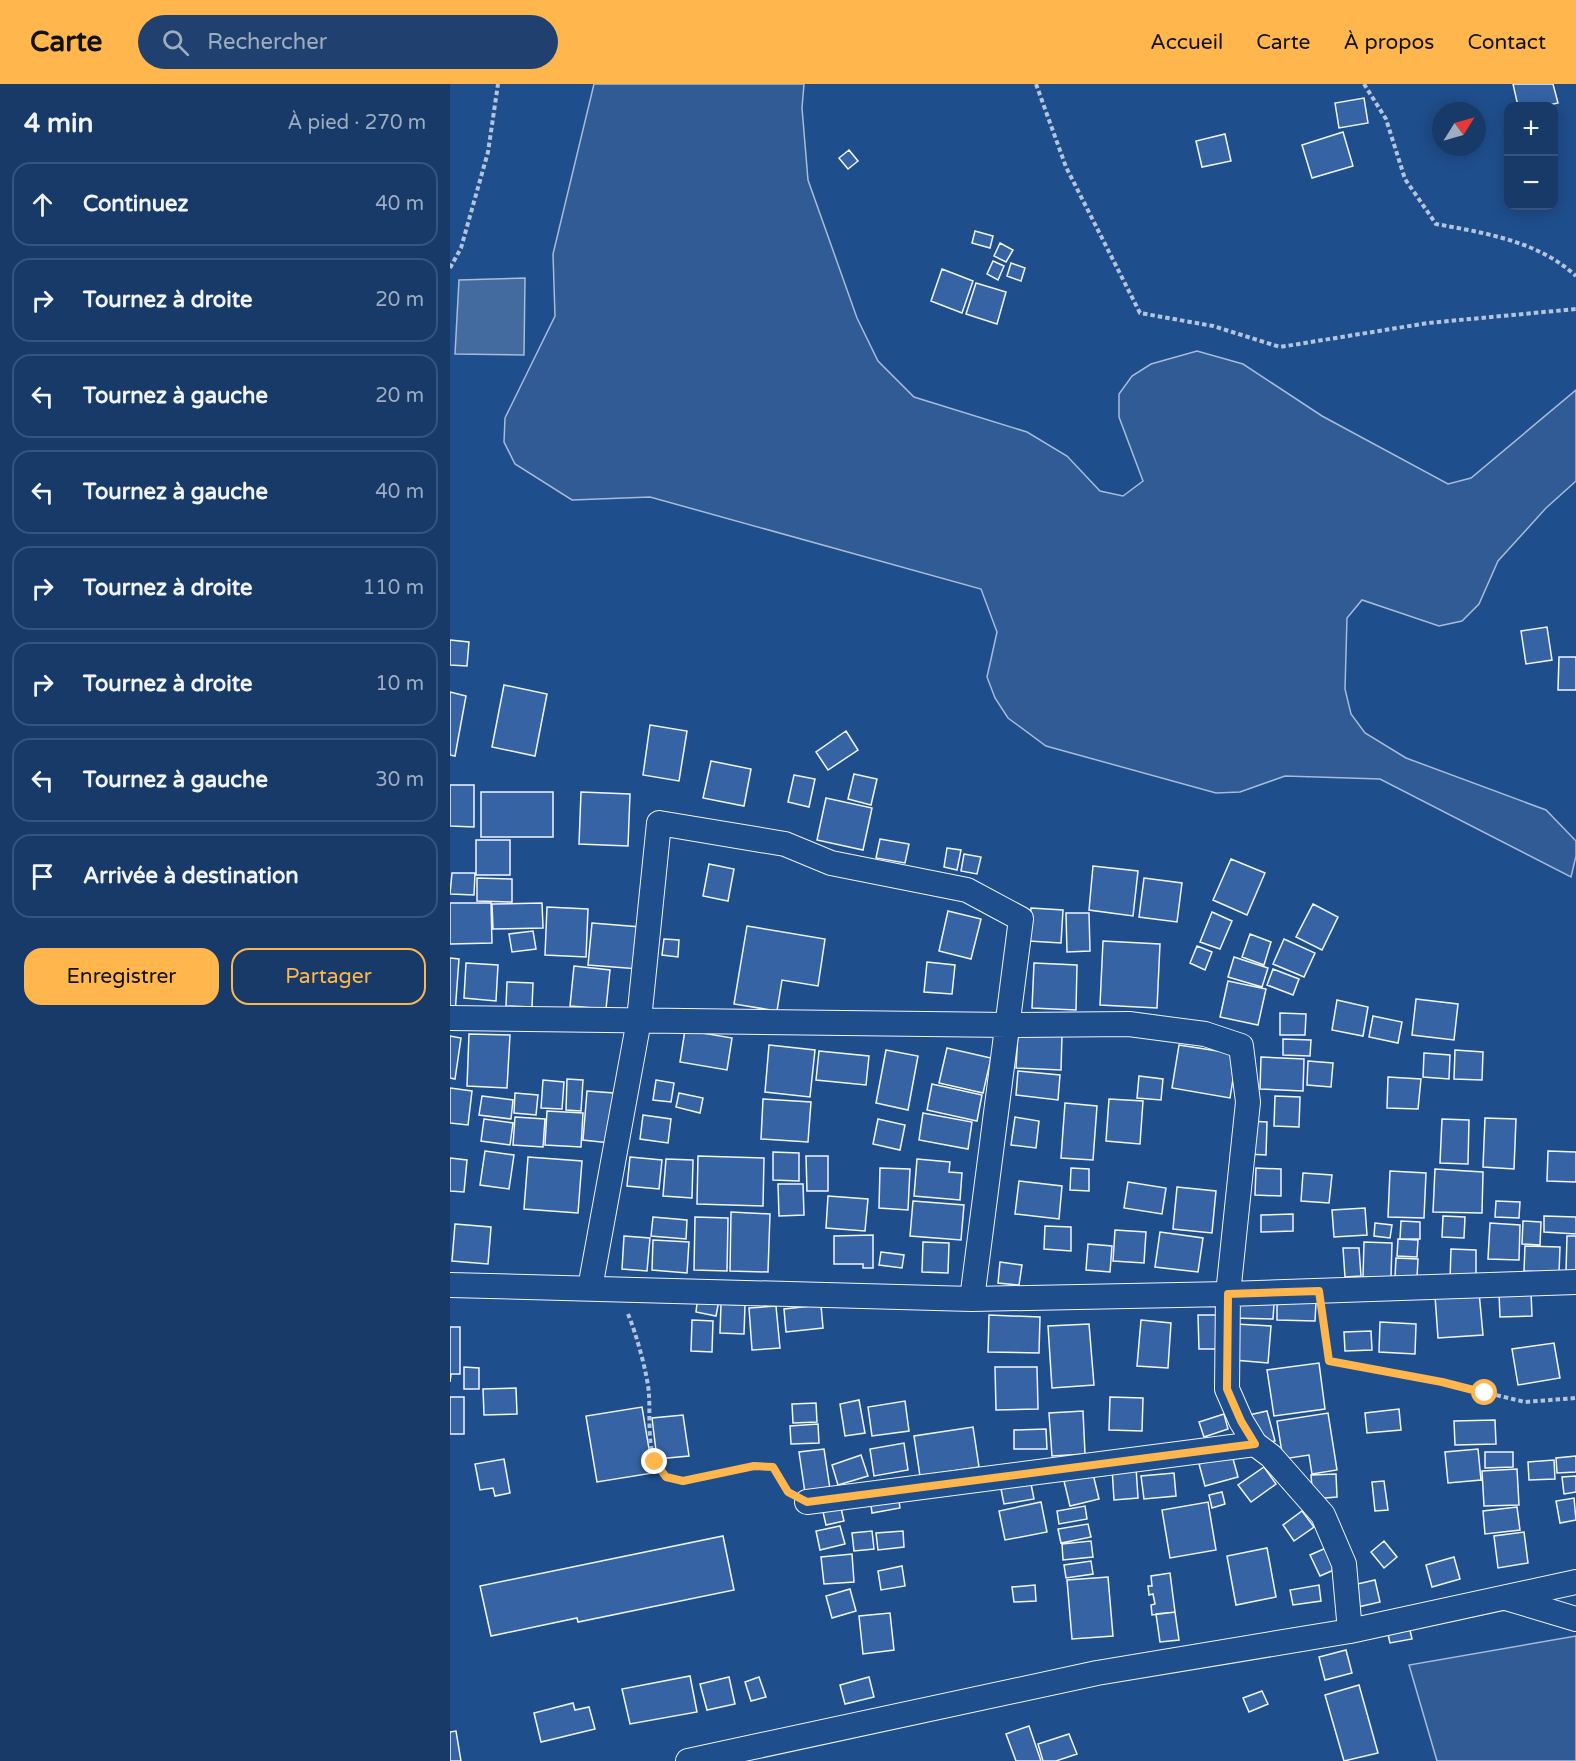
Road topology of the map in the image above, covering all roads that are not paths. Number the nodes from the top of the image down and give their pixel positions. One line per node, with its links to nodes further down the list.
1 (450, 1018): 2 (street)
2 (639, 1020): 3 (street); 3 (street); 6 (street)
3 (1008, 1025): 7 (street); 8 (street)
4 (1576, 1282): 7 (street)
5 (450, 1285): 6 (street)
6 (590, 1288): 8 (street)
7 (1228, 1294): 8 (street); 9 (street)
8 (972, 1299)
9 (1255, 1444): 10 (street); 14 (street)
10 (807, 1502)
11 (1576, 1582): 12 (street)
12 (1504, 1597): 13 (street); 14 (street)
13 (1576, 1619)
14 (1350, 1631): 15 (street)
15 (688, 1761)

